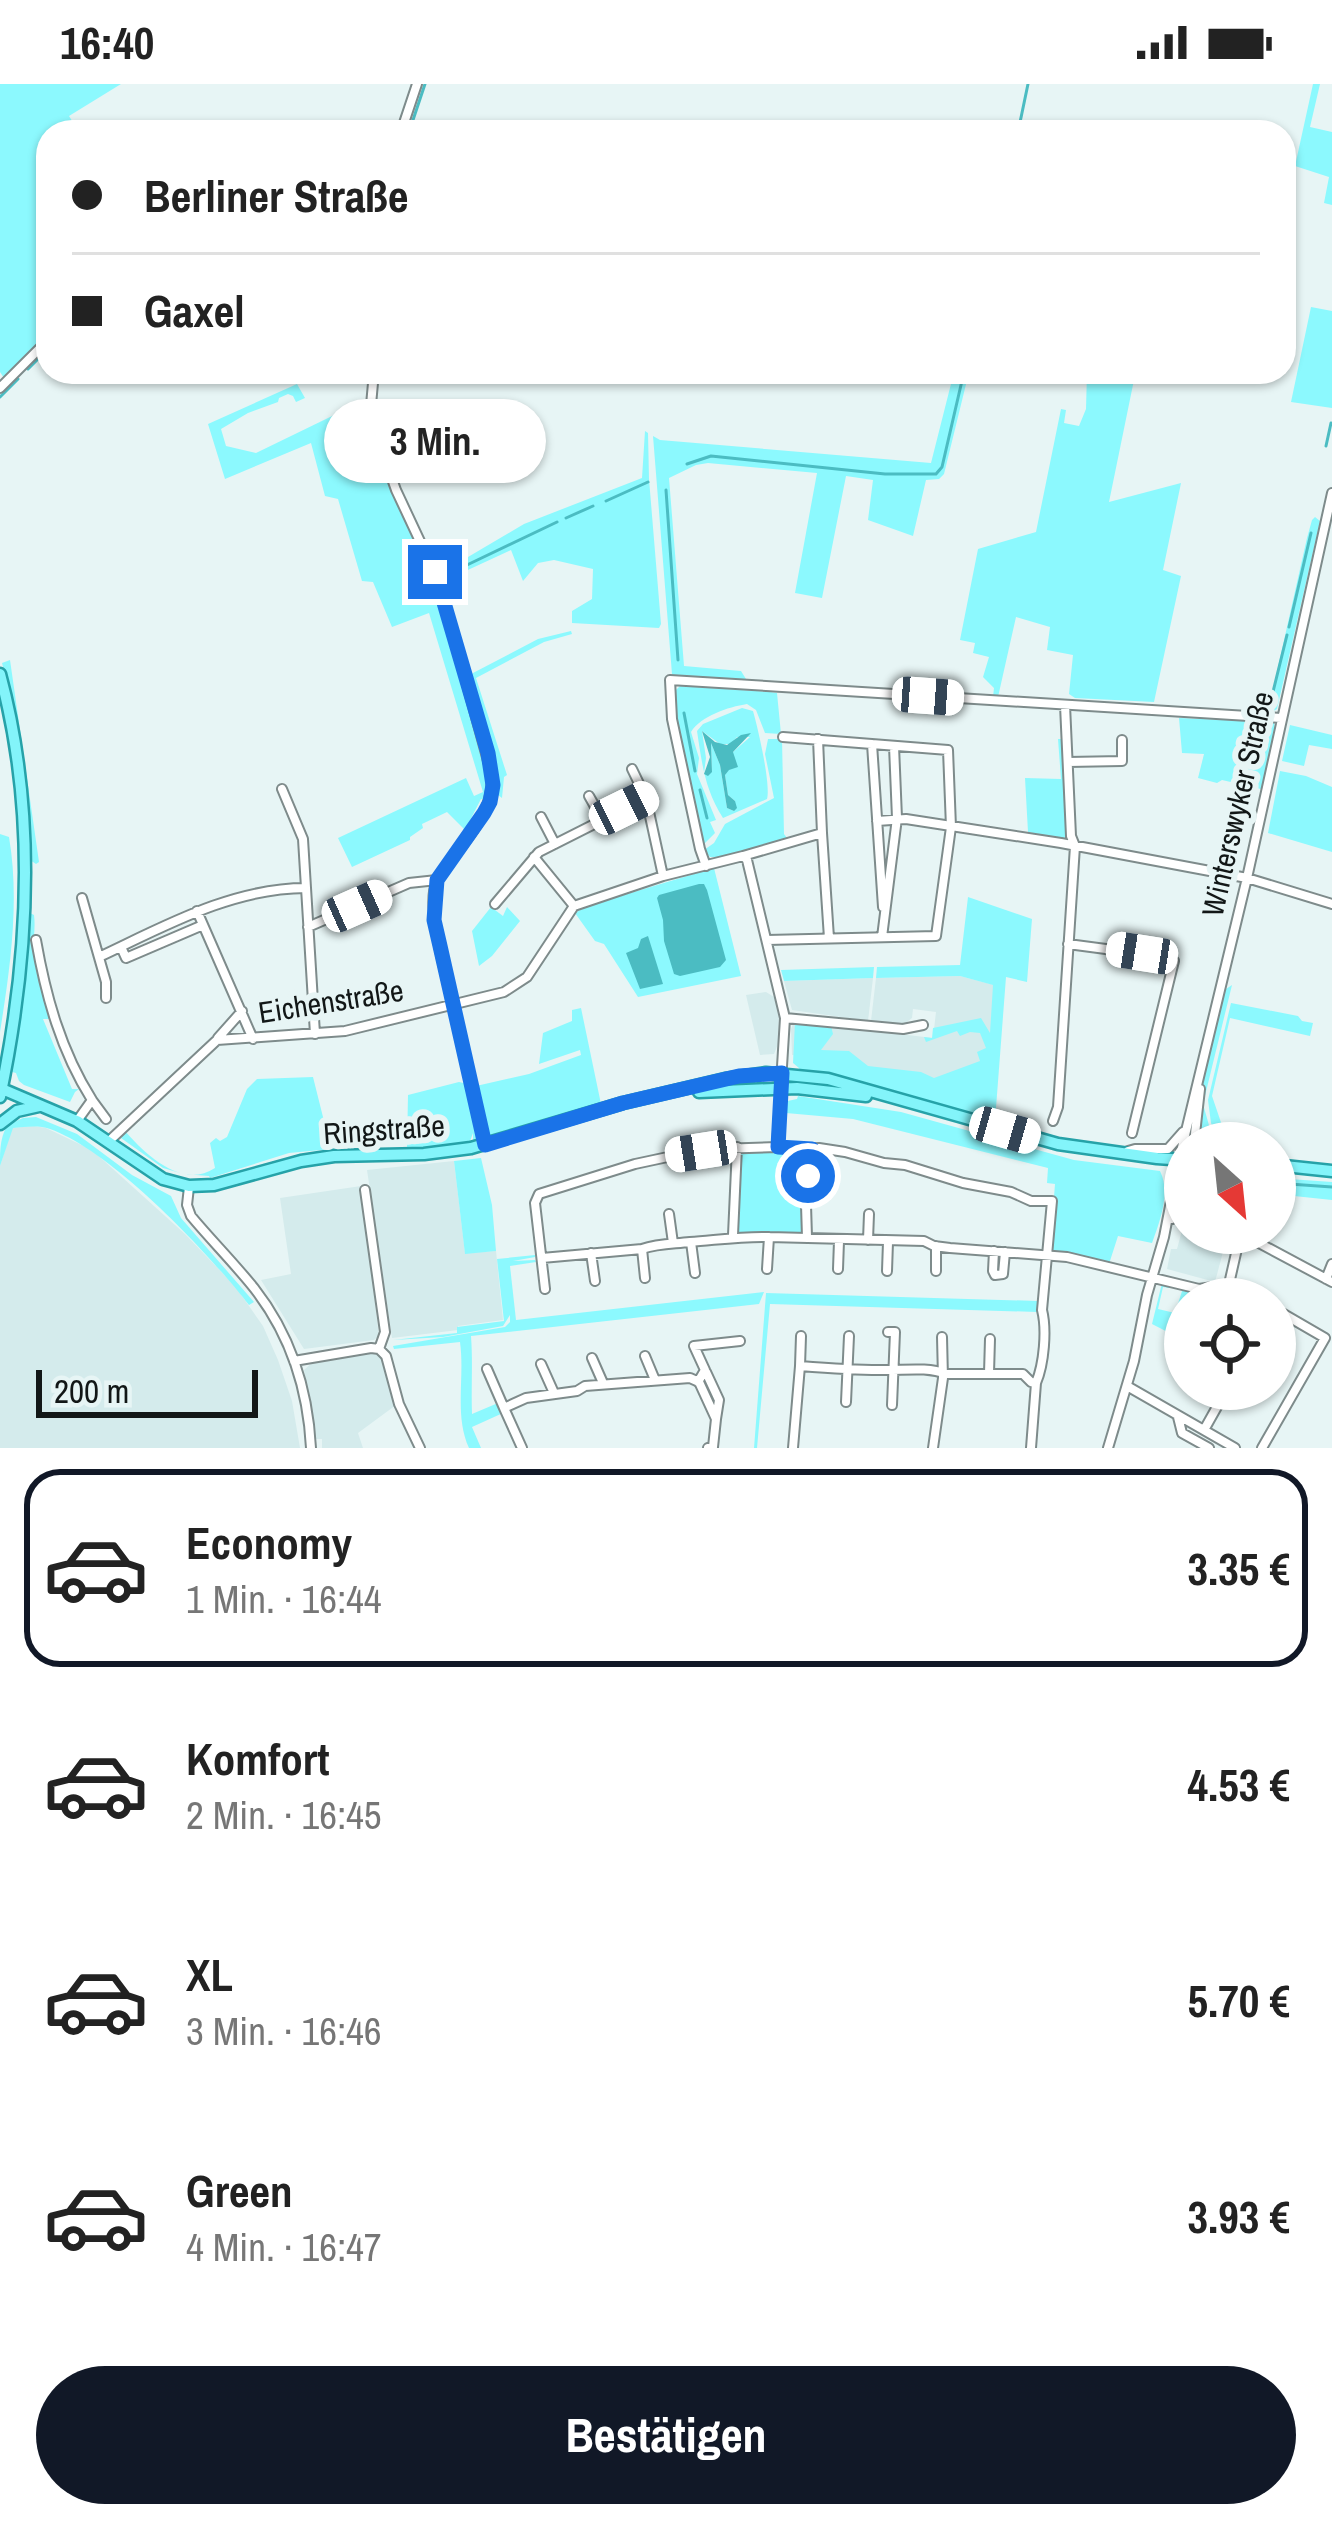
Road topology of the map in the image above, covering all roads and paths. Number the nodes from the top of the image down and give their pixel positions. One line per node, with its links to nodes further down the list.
1 (417, 84): 2 (street)
2 (404, 120)
3 (36, 352): 5 (street)
4 (373, 384): 33 (street)
5 (0, 388)
6 (1332, 493): 9 (street, Winterswyker Straße)
7 (0, 674): 61 (main road)
8 (1065, 705): 9 (street); 15 (street); 30 (street)
9 (1282, 718): 32 (street, Winterswyker Straße)
10 (783, 737): 11 (street)
11 (818, 739): 13 (street); 25 (street)
12 (1122, 740): 15 (street)
13 (872, 744): 14 (street); 23 (street)
14 (894, 746): 21 (street); 24 (street)
15 (1068, 762): 27 (street)
16 (632, 769): 19 (street)
17 (282, 789): 34 (street)
18 (589, 796): 22 (street)
19 (646, 798): 22 (street); 31 (street)
20 (541, 818): 26 (street)
21 (897, 818): 23 (street); 24 (street); 40 (street)
22 (602, 819): 26 (street)
23 (878, 820): 40 (street)
24 (951, 827): 27 (street); 43 (street)
25 (822, 833): 28 (street); 44 (street)
26 (555, 844): 29 (street)
27 (1075, 846): 32 (street); 47 (street)
28 (743, 856): 30 (street); 46 (street)
29 (534, 857): 36 (street); 38 (street)
30 (706, 866): 31 (street)
31 (663, 876): 38 (street)
32 (1246, 878): 37 (street); 58 (street, Winterswyker Straße)
33 (437, 880): 42 (street); 51 (street)
34 (306, 888): 39 (street); 42 (street)
35 (82, 898): 49 (street)
36 (495, 904)
37 (1332, 904)
38 (574, 906): 51 (street, Eichenstraße)
39 (197, 911): 41 (street); 48 (street)
40 (884, 920): 43 (street)
41 (203, 926): 48 (street); 52 (street)
42 (308, 927): 55 (street)
43 (882, 937): 44 (street)
44 (830, 938): 46 (street)
45 (37, 940): 63 (street)
46 (767, 940): 53 (street)
47 (1069, 944): 68 (street); 72 (street)
48 (121, 946): 49 (street)
49 (99, 957): 50 (street)
50 (106, 998)
51 (453, 1005): 55 (street, Eichenstraße); 74 (street)
52 (242, 1011): 56 (street); 57 (street)
53 (785, 1018): 54 (street); 59 (street)
54 (922, 1025)
55 (315, 1034): 56 (street, Eichenstraße)
56 (253, 1039): 57 (street, Eichenstraße)
57 (217, 1040): 73 (street)
58 (1205, 1052): 69 (street, Winterswyker Straße); 70 (street)
59 (782, 1073): 60 (street); 62 (main road, Ringstraße); 64 (main road, Ringstraße)
60 (781, 1088): 62 (main road, Ringstraße); 64 (main road, Ringstraße); 76 (street)
61 (0, 1094): 65 (main road)
62 (672, 1094): 74 (main road, Ringstraße)
63 (92, 1100): 66 (street); 67 (street)
64 (893, 1100): 79 (main road, Ringstraße)
65 (33, 1107): 67 (main road); 71 (main road)
66 (106, 1119)
67 (77, 1121): 73 (main road)
68 (1053, 1121)
69 (1188, 1122)
70 (1197, 1122)
71 (0, 1124)
72 (1132, 1133)
73 (108, 1142): 83 (main road)
74 (485, 1145): 83 (main road, Ringstraße)
75 (737, 1147): 76 (street); 87 (street); 102 (street)
76 (778, 1147): 77 (street)
77 (812, 1149): 89 (street); 101 (street)
78 (1164, 1149): 79 (street)
79 (1122, 1154): 80 (main road, Ringstraße)
80 (1164, 1158)
81 (1296, 1167): 82 (main road)
82 (1332, 1171)
83 (189, 1186): 127 (street)
84 (365, 1190): 123 (street)
85 (669, 1214): 95 (street)
86 (869, 1214): 92 (street)
87 (732, 1236): 88 (street); 93 (street)
88 (769, 1237): 89 (street); 104 (street)
89 (807, 1237): 91 (street)
90 (1164, 1237): 109 (street, Winterswyker Straße)
91 (839, 1240): 92 (street); 105 (street)
92 (868, 1240): 94 (street)
93 (692, 1242): 95 (street); 108 (street)
94 (888, 1242): 96 (street); 106 (street)
95 (674, 1243): 97 (street)
96 (936, 1246): 98 (street); 107 (street)
97 (642, 1249): 100 (street); 110 (street)
98 (994, 1251): 99 (street); 99 (street)
99 (1005, 1252): 101 (street)
100 (592, 1253): 102 (street); 113 (street)
101 (1046, 1255): 109 (street); 125 (street)
102 (542, 1258): 115 (street)
103 (1332, 1264): 114 (street)
104 (767, 1268)
105 (838, 1269)
106 (887, 1270)
107 (936, 1270)
108 (694, 1274)
109 (1152, 1277): 112 (street); 141 (street, Winterswyker Straße)
110 (645, 1278)
111 (1230, 1278): 114 (street)
112 (1164, 1280)
113 (595, 1281)
114 (1329, 1281)
115 (545, 1289)
116 (1296, 1321): 142 (street)
117 (896, 1332): 133 (street)
118 (801, 1336): 129 (street)
119 (849, 1336): 132 (street)
120 (942, 1337): 134 (street)
121 (990, 1339): 135 (street)
122 (740, 1341): 131 (street)
123 (380, 1349): 127 (street); 153 (street)
124 (645, 1356): 137 (street)
125 (1042, 1356): 136 (street); 140 (street)
126 (592, 1358): 139 (street)
127 (294, 1361): 152 (street)
128 (541, 1364): 143 (street)
129 (800, 1366): 132 (street); 156 (street)
130 (487, 1369): 146 (street)
131 (705, 1370): 138 (street); 150 (street)
132 (848, 1370): 133 (street); 144 (street)
133 (894, 1370): 134 (street); 145 (street)
134 (942, 1372): 135 (street); 157 (street)
135 (989, 1373): 136 (street)
136 (1023, 1374): 140 (street)
137 (655, 1380): 138 (street); 139 (street)
138 (698, 1382): 150 (street)
139 (603, 1383): 143 (street)
140 (1036, 1383): 158 (street)
141 (1127, 1386): 149 (street); 159 (street, Winterswyker Straße)
142 (1296, 1389)
143 (554, 1393): 146 (street)
144 (846, 1402)
145 (892, 1405)
146 (504, 1408): 154 (street)
147 (1215, 1410): 151 (street)
148 (1284, 1410): 162 (street)
149 (1178, 1415): 151 (street); 160 (street)
150 (716, 1419): 155 (street)
151 (1204, 1430): 161 (street)
152 (310, 1448)
153 (420, 1448)
154 (522, 1448)
155 (708, 1448)
156 (793, 1448)
157 (933, 1448)
158 (1030, 1448)
159 (1108, 1448)
160 (1209, 1448)
161 (1235, 1448)
162 (1262, 1448)

